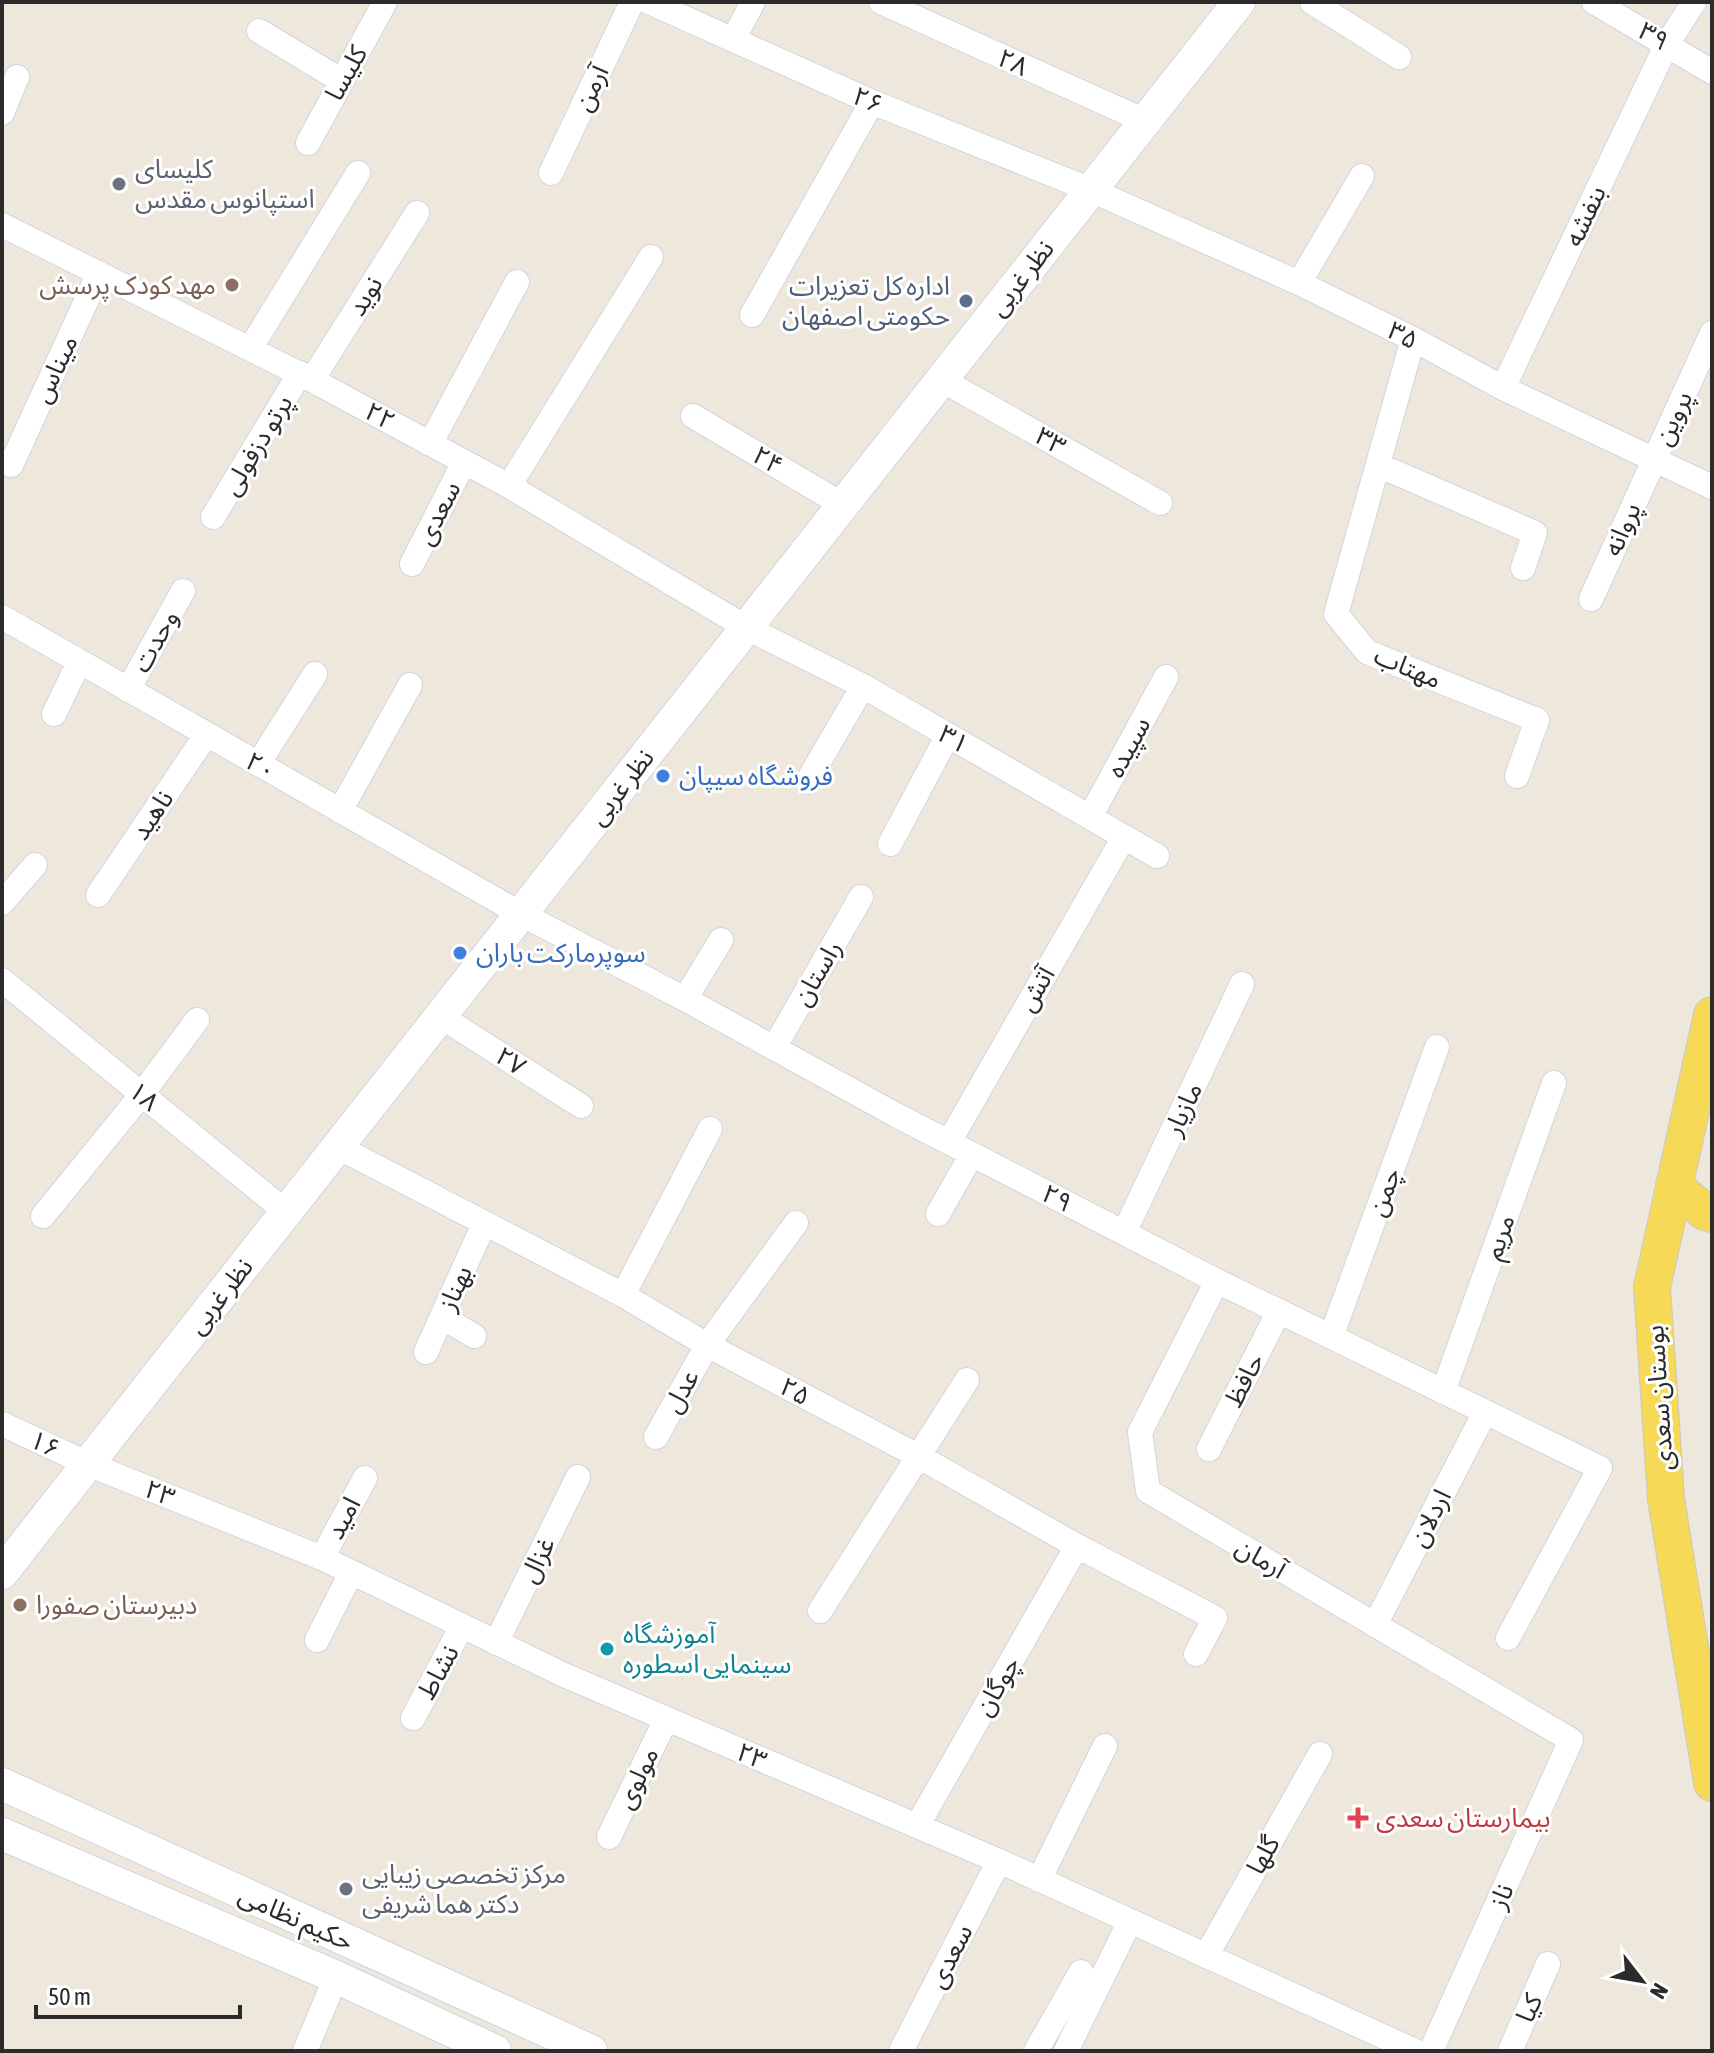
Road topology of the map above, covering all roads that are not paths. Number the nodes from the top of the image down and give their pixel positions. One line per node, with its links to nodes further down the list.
1 (385, 2): 16 (street, کلیسا)
2 (632, 2): 22 (street, آرمن)
3 (649, 2): 11 (street, ۲۶)
4 (753, 2): 11 (street)
5 (881, 2): 19 (street, ۲۸)
6 (1239, 2): 19 (main road, نظر غربی)
7 (1312, 2): 13 (street)
8 (1594, 2): 12 (street, ۳۹)
9 (1694, 2): 12 (street, بنفشه)
10 (259, 31): 16 (street)
11 (733, 40): 17 (street, ۲۶)
12 (1667, 44): 14 (street, ۳۹); 37 (street, بنفشه)
13 (1399, 57)
14 (1712, 72)
15 (17, 77): 18 (street)
16 (342, 81): 20 (street, کلیسا)
17 (872, 102): 24 (street, ۲۶); 31 (street)
18 (2, 113)
19 (1145, 121): 24 (main road, نظر غربی)
20 (308, 143)
21 (358, 173): 34 (street)
22 (551, 173)
23 (1362, 176): 30 (street)
24 (1091, 190): 30 (street, ۳۵); 36 (main road, نظر غربی)
25 (417, 213): 35 (street, نوید)
26 (2, 225): 28 (street, ۲۲)
27 (651, 257): 44 (street)
28 (99, 273): 34 (street, ۲۲); 42 (street, میناس)
29 (517, 282): 39 (street)
30 (1299, 283): 33 (street, ۳۵)
31 (752, 315)
32 (1712, 333): 40 (street, پروین)
33 (1413, 339): 37 (street, ۳۵); 43 (street, مهتاب)
34 (250, 349): 35 (street, ۲۲)
35 (306, 377): 39 (street, ۲۲); 48 (street, پرتو دزفولی)
36 (942, 380): 46 (street, ۳۳); 47 (main road, نظر غربی)
37 (1503, 388): 40 (street, ۳۵)
38 (693, 416): 47 (street, ۲۴)
39 (430, 444): 41 (street, ۲۲)
40 (1653, 460): 45 (street, ۳۵); 52 (street, پروانه)
41 (464, 462): 44 (street, ۲۲); 49 (street, سعدی)
42 (11, 465)
43 (1378, 465): 50 (street); 65 (street, مهتاب)
44 (509, 486): 54 (street, ۲۲)
45 (1712, 487)
46 (1160, 503)
47 (843, 505): 54 (main road, نظر غربی)
48 (213, 517)
49 (412, 564)
50 (1523, 568)
51 (183, 591): 60 (street, وحدت)
52 (1591, 599)
53 (2, 617): 55 (street, ۲۰)
54 (747, 628): 59 (street, ۳۱); 76 (main road, نظر غربی)
55 (79, 662): 60 (street, ۲۰); 61 (street)
56 (315, 674): 64 (street)
57 (1166, 677): 68 (street, سپیده)
58 (410, 685): 67 (street)
59 (863, 686): 63 (street, ۳۱); 66 (street)
60 (128, 690): 62 (street, ۲۰)
61 (54, 714)
62 (206, 735): 64 (street, ۲۰); 73 (street, ناهید)
63 (948, 735): 68 (street, ۳۱); 70 (street)
64 (258, 764): 67 (street, ۲۰)
65 (1517, 776)
66 (807, 782)
67 (340, 811): 76 (street, ۲۰)
68 (1090, 817): 69 (street, ۳۱)
69 (1124, 837): 71 (street, ۳۱); 90 (street, آتش)
70 (890, 844)
71 (1157, 856)
72 (35, 865): 75 (street)
73 (98, 895)
74 (861, 897): 85 (street, راستان)
75 (2, 903)
76 (521, 914): 80 (street, ۲۹); 82 (main road, نظر غربی)
77 (721, 940): 80 (street)
78 (2, 980): 87 (street, ۱۸)
79 (1242, 984): 100 (street, مازیار)
80 (685, 999): 85 (street, ۲۹)
81 (1712, 1015): 93 (main road, بوستان سعدی)
82 (440, 1016): 88 (street, ۲۷); 91 (main road, نظر غربی)
83 (197, 1020): 87 (street)
84 (1437, 1047): 106 (street, چمن)
85 (774, 1048): 90 (street, ۲۹)
86 (1554, 1083): 110 (street, مریم)
87 (142, 1094): 94 (street, ۱۸); 97 (street)
88 (581, 1106)
89 (710, 1129): 102 (street)
90 (949, 1142): 92 (street, ۲۹)
91 (338, 1147): 94 (main road, نظر غربی); 99 (street, ۲۵)
92 (972, 1154): 95 (street); 100 (street, ۲۹)
93 (1674, 1186): 96 (main road); 135 (main road, بوستان سعدی)
94 (286, 1212): 116 (main road, نظر غربی)
95 (938, 1214)
96 (1712, 1214)
97 (43, 1216)
98 (796, 1223): 107 (street, عدل)
99 (484, 1224): 102 (street, ۲۵); 104 (street, بهناز)
100 (1124, 1233): 101 (street, ۲۹)
101 (1217, 1281): 103 (street, ۲۹); 124 (street, آرمان)
102 (623, 1295): 107 (street, ۲۵)
103 (1279, 1311): 106 (street, ۲۹); 114 (street, حافظ)
104 (442, 1317): 105 (street); 108 (street, بهناز)
105 (474, 1336)
106 (1331, 1337): 110 (street, ۲۹)
107 (707, 1345): 113 (street, عدل); 115 (street, ۲۵)
108 (426, 1352)
109 (967, 1380): 115 (street)
110 (1443, 1392): 111 (street, ۲۹)
111 (1485, 1412): 124 (street, اردلان); 126 (street, ۲۹)
112 (2, 1424): 116 (street, ۱۶)
113 (656, 1437)
114 (1209, 1449)
115 (918, 1456): 119 (street, ۲۵); 123 (street)
116 (88, 1464): 120 (street, ۲۳); 121 (main road, نظر غربی)
117 (578, 1477): 128 (street, غزال)
118 (365, 1478): 120 (street, امید)
119 (1077, 1546): 129 (street, ۲۵); 137 (street, چوگان)
120 (322, 1558): 122 (street, ۲۳)
121 (2, 1573)
122 (351, 1573): 125 (street, ۲۳); 127 (street)
123 (820, 1611)
124 (1375, 1625): 132 (street, آرمان)
125 (462, 1626): 128 (street, ۲۳); 130 (street, نشاط)
126 (1508, 1638)
127 (317, 1640)
128 (496, 1643): 131 (street, ۲۳)
129 (1196, 1654)
130 (413, 1718)
131 (666, 1719): 137 (street, ۲۳); 139 (street, مولوی)
132 (1571, 1740): 154 (street, ناز)
133 (1105, 1746): 141 (street)
134 (1320, 1754): 143 (street, گلها)
135 (1712, 1783)
136 (2, 1784): 149 (main road, حکیم نظامی)
137 (917, 1826): 140 (street, ۲۳)
138 (2, 1834): 146 (main road, حکیم نظامی)
139 (609, 1837)
140 (999, 1861): 141 (street, ۲۳); 150 (street, سعدی)
141 (1039, 1880): 142 (street, ۲۳)
142 (1130, 1921): 143 (street, ۲۳); 152 (street)
143 (1206, 1956): 153 (street, ۲۳)
144 (1548, 1964): 155 (street, کیا)
145 (1081, 1972): 151 (street)
146 (336, 1977): 147 (street); 148 (main road, حکیم نظامی)
147 (305, 2051)
148 (495, 2051)
149 (591, 2051)
150 (901, 2051)
151 (1036, 2051)
152 (1066, 2051)
153 (1415, 2051)
154 (1431, 2051)
155 (1510, 2051)

